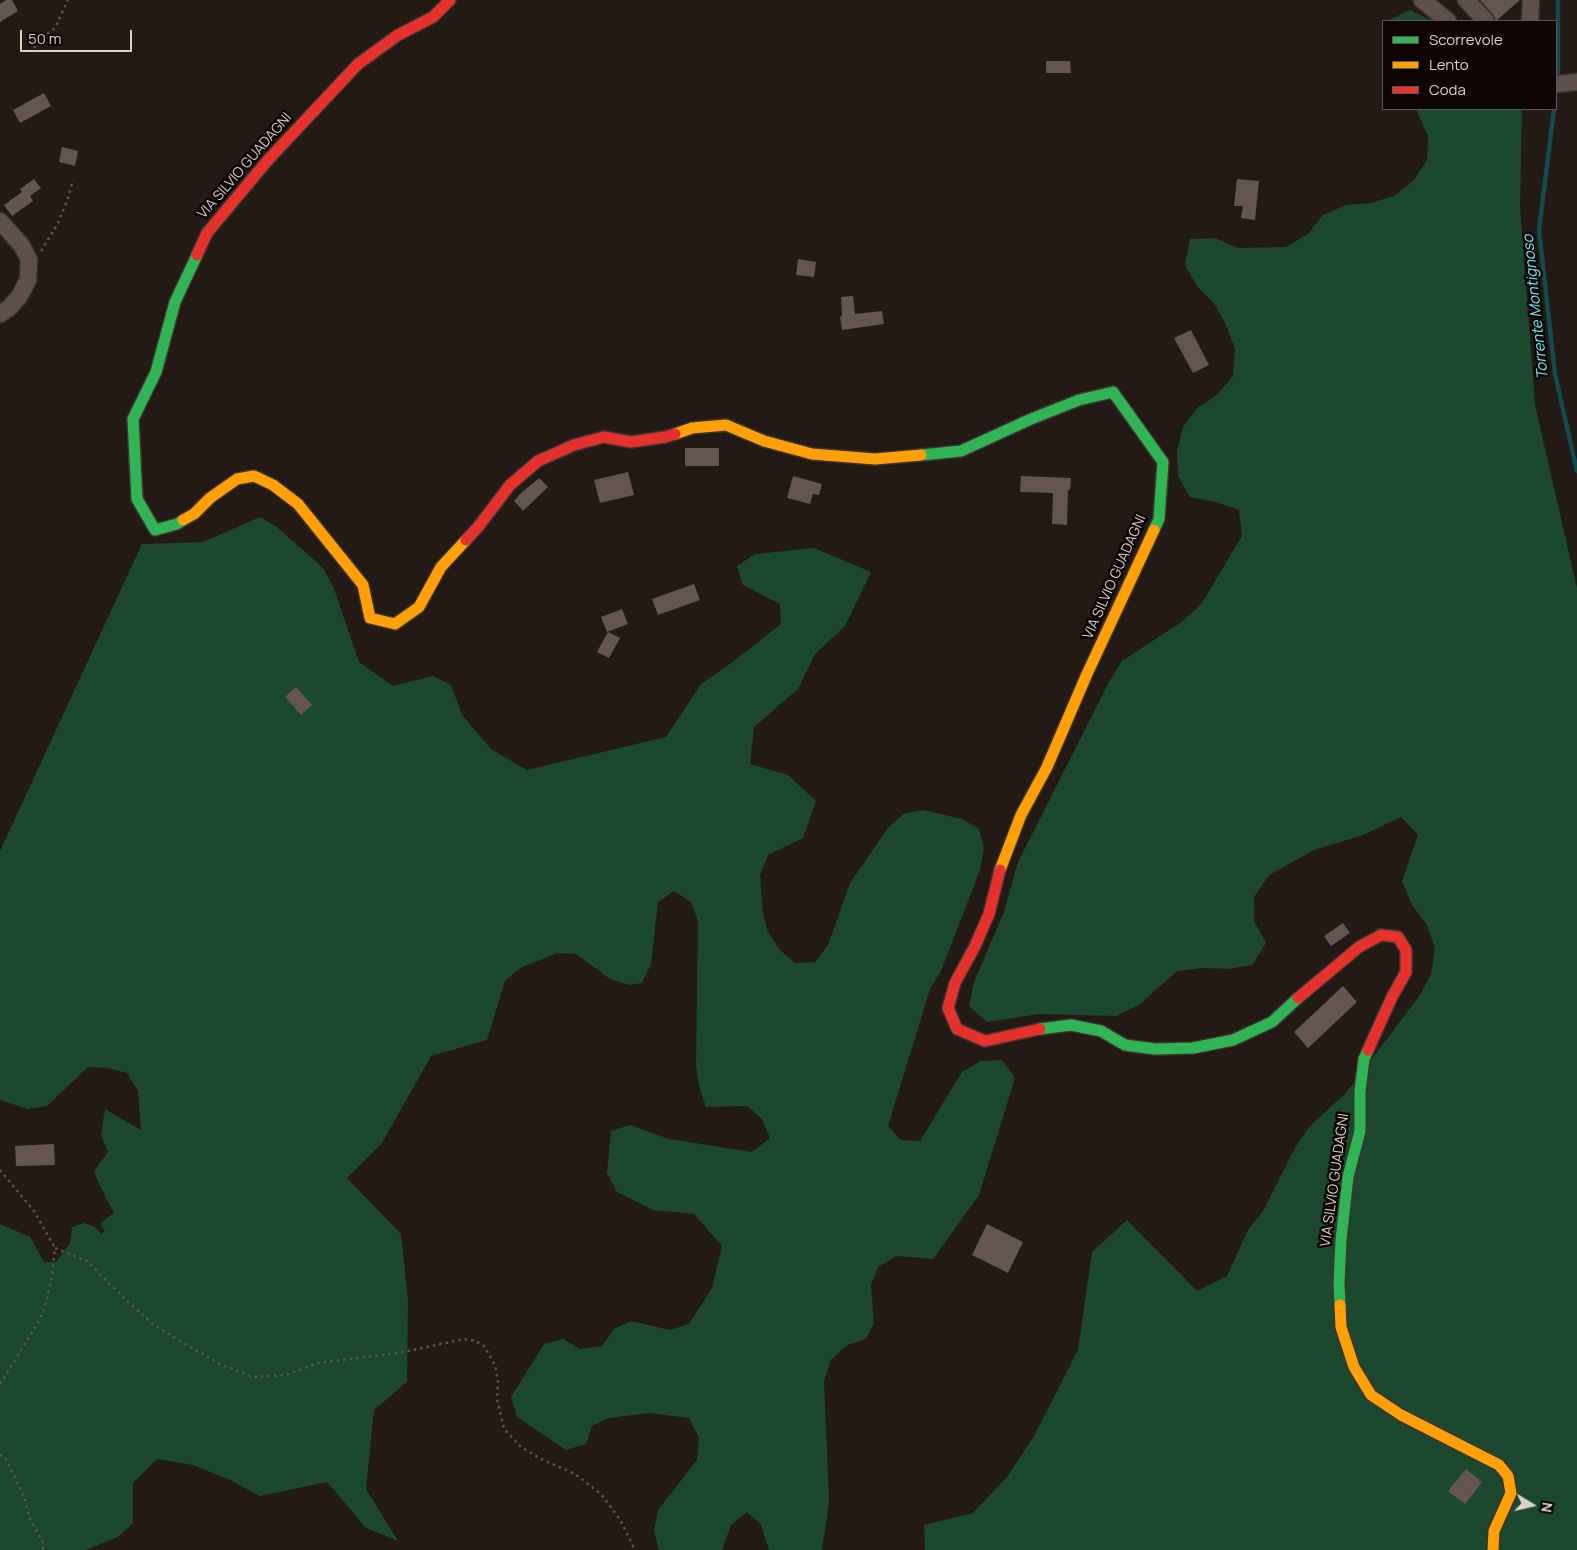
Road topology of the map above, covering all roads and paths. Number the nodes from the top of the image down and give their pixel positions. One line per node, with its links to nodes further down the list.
1 (68, 0): 9 (path)
2 (450, 0): 22 (street, VIA SILVIO GUADAGNI)
3 (1422, 0): 6 (street)
4 (1466, 0): 7 (street)
5 (1532, 0): 8 (street)
6 (1447, 20)
7 (1485, 20)
8 (1530, 20)
9 (34, 48)
10 (1577, 82): 11 (street)
11 (1557, 84)
12 (73, 180): 14 (path)
13 (0, 222): 14 (street)
14 (28, 260): 15 (street)
15 (0, 314)
16 (0, 1170): 17 (path)
17 (55, 1248): 18 (path); 21 (path)
18 (0, 1384)
19 (0, 1454): 20 (path)
20 (42, 1550)
21 (635, 1550)
22 (1493, 1550)

